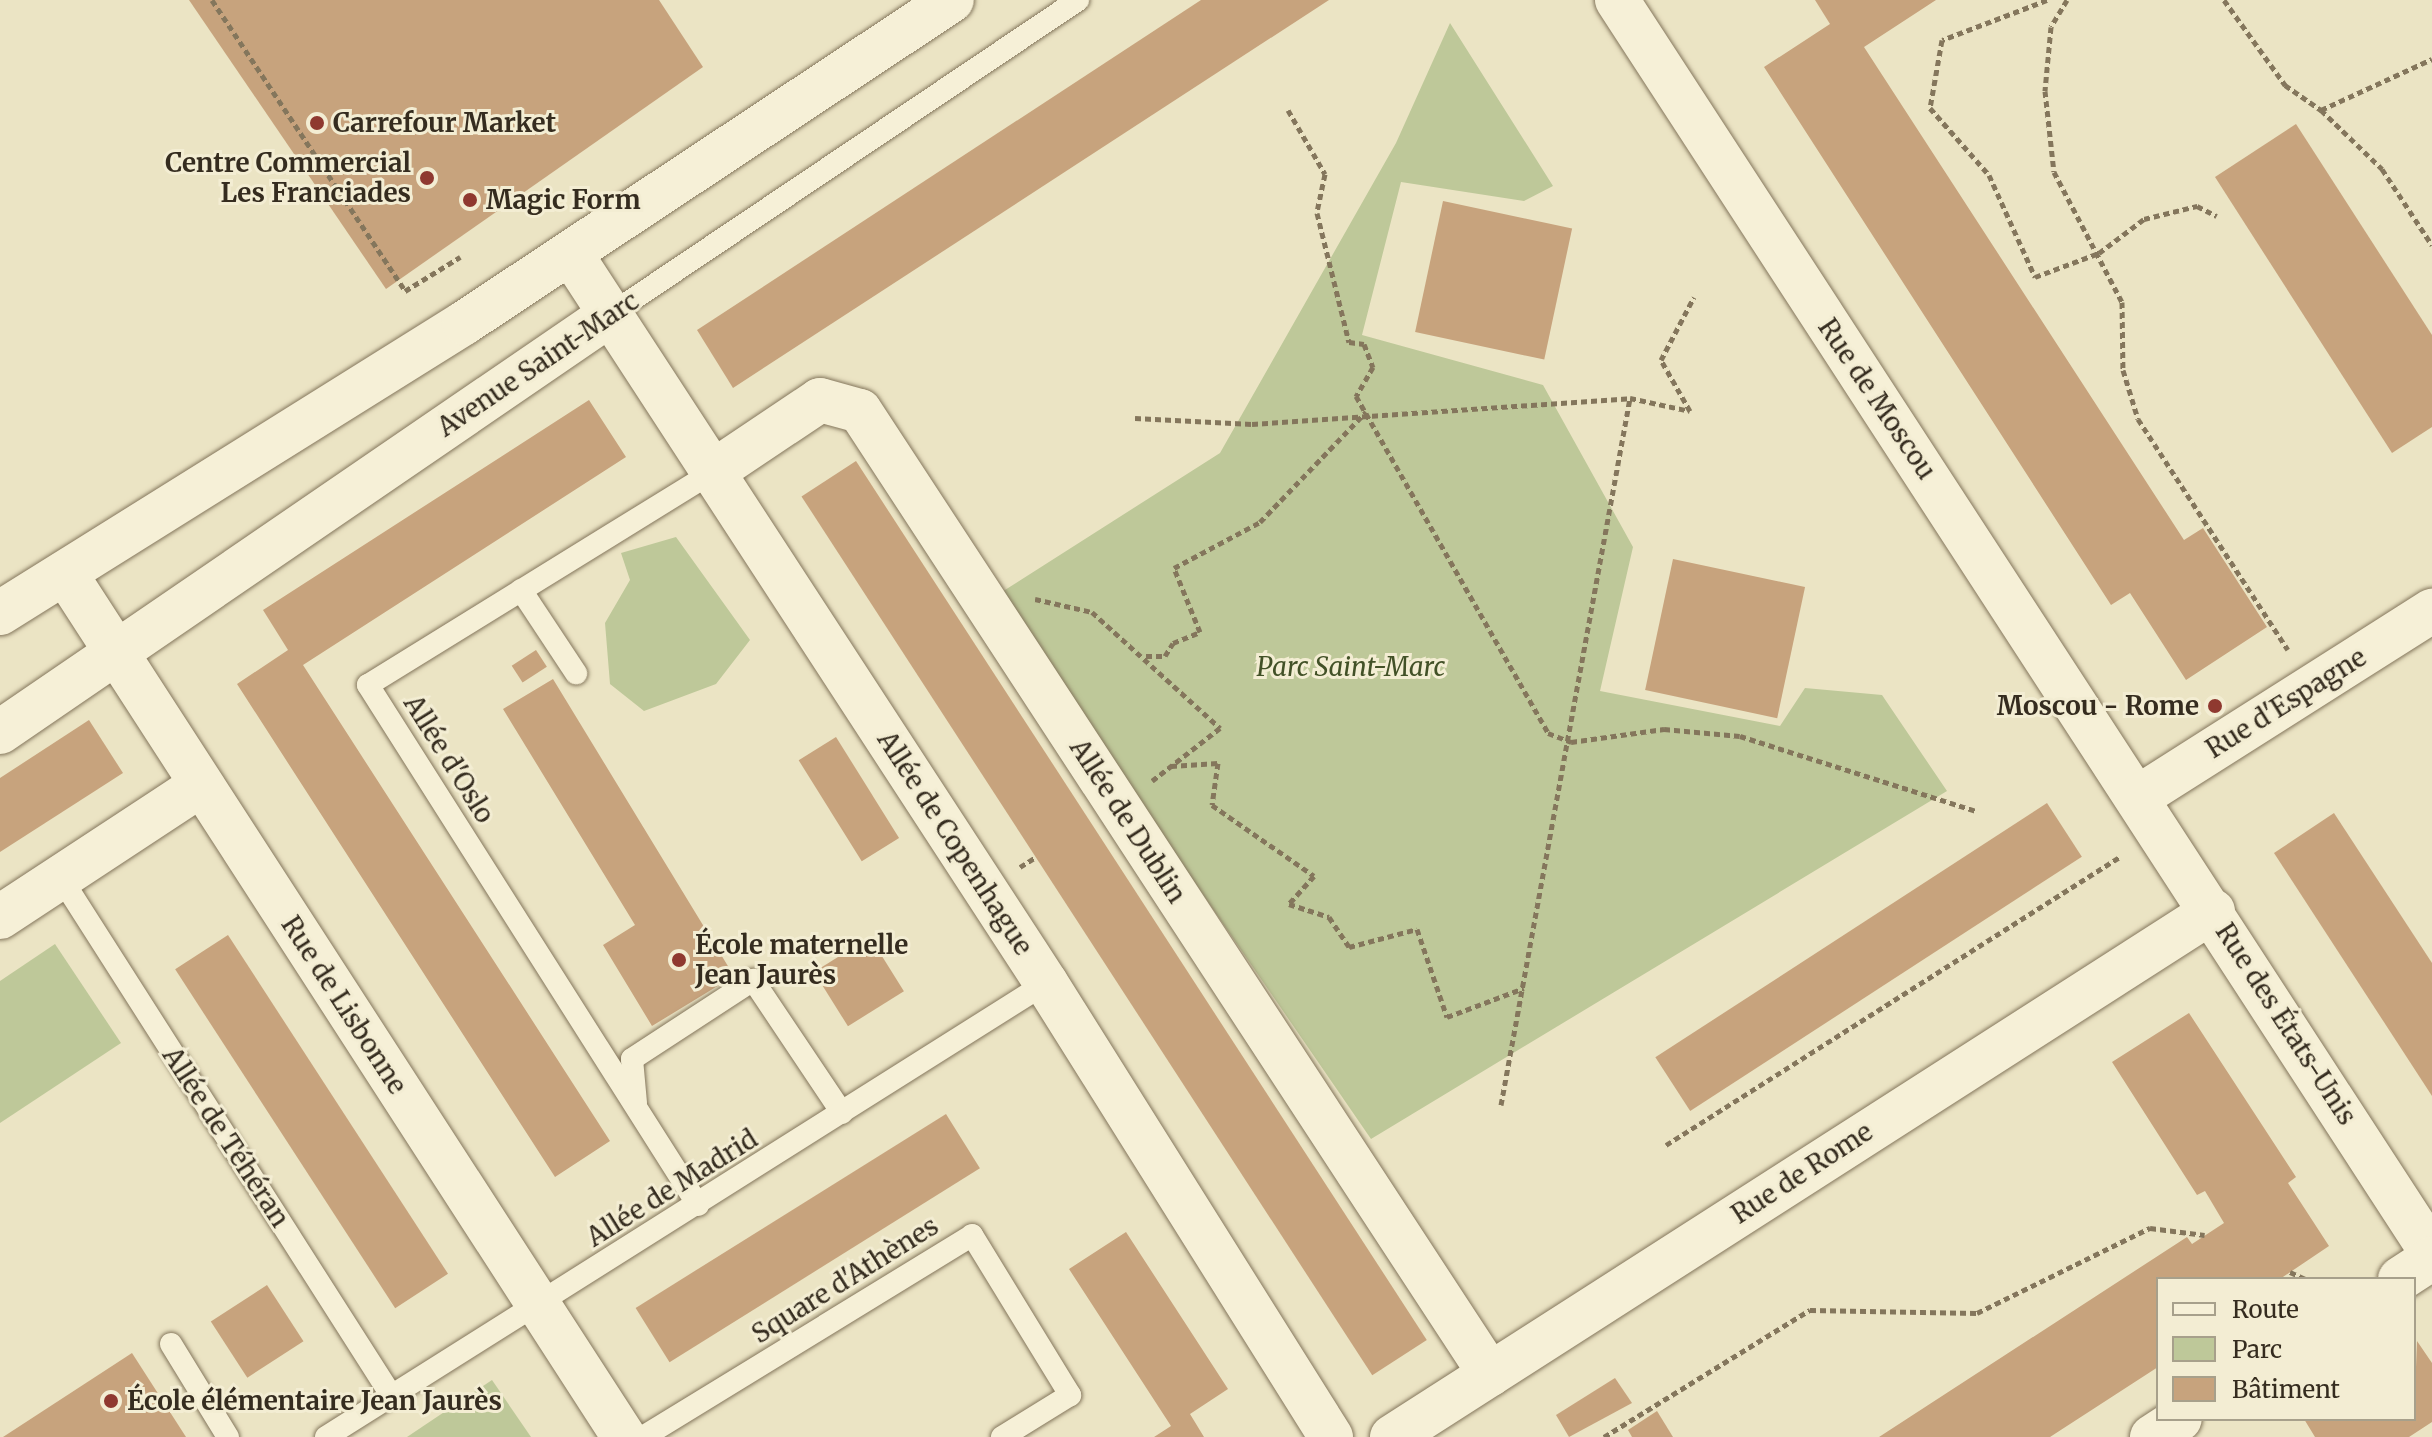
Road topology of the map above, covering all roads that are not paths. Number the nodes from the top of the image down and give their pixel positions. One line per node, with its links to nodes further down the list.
1 (952, 0): 4 (street)
2 (1078, 0): 5 (lane, Avenue Saint-Marc)
3 (1617, 0): 15 (street, Rue de Moscou)
4 (571, 254): 5 (street, Allée de Copenhague); 7 (street)
5 (611, 314): 6 (street, Allée de Copenhague); 11 (street, Avenue Saint-Marc)
6 (711, 473): 8 (lane, Allée d'Oslo); 19 (street, Allée de Copenhague); 27 (street, Allée de Dublin)
7 (65, 573): 10 (street); 11 (street, Rue de Lisbonne)
8 (521, 590): 12 (lane); 20 (lane, Allée d'Oslo)
9 (2432, 611): 15 (street, Rue d'Espagne)
10 (0, 613)
11 (116, 654): 13 (street, Avenue Saint-Marc); 14 (street, Rue de Lisbonne)
12 (576, 673)
13 (0, 732)
14 (201, 785): 16 (street); 25 (street, Rue de Lisbonne)
15 (2151, 813): 17 (street, Rue des États-Unis)
16 (61, 878): 18 (street); 28 (lane, Allée de Téhéran)
17 (2213, 911): 23 (street, Rue des États-Unis); 27 (street, Rue de Rome)
18 (0, 917)
19 (1046, 983): 21 (lane, Allée de Madrid); 35 (street, Allée de Copenhague)
20 (636, 1108): 21 (lane); 22 (lane, Allée d'Oslo)
21 (842, 1113): 22 (lane, Allée de Madrid)
22 (698, 1205): 25 (lane, Allée de Madrid)
23 (2432, 1255): 24 (street)
24 (2403, 1277)
25 (539, 1306): 28 (lane, Allée de Madrid); 32 (street, Rue de Lisbonne)
26 (171, 1344): 30 (lane)
27 (1490, 1374): 36 (street, Rue de Rome)
28 (391, 1395): 31 (lane, Allée de Madrid)
29 (2177, 1421): 37 (street)
30 (228, 1437)
31 (326, 1437)
32 (624, 1437)
33 (643, 1437): 34 (lane, Square d'Athènes)
34 (1002, 1437)
35 (1331, 1437)
36 (1392, 1437)
37 (2152, 1437)

